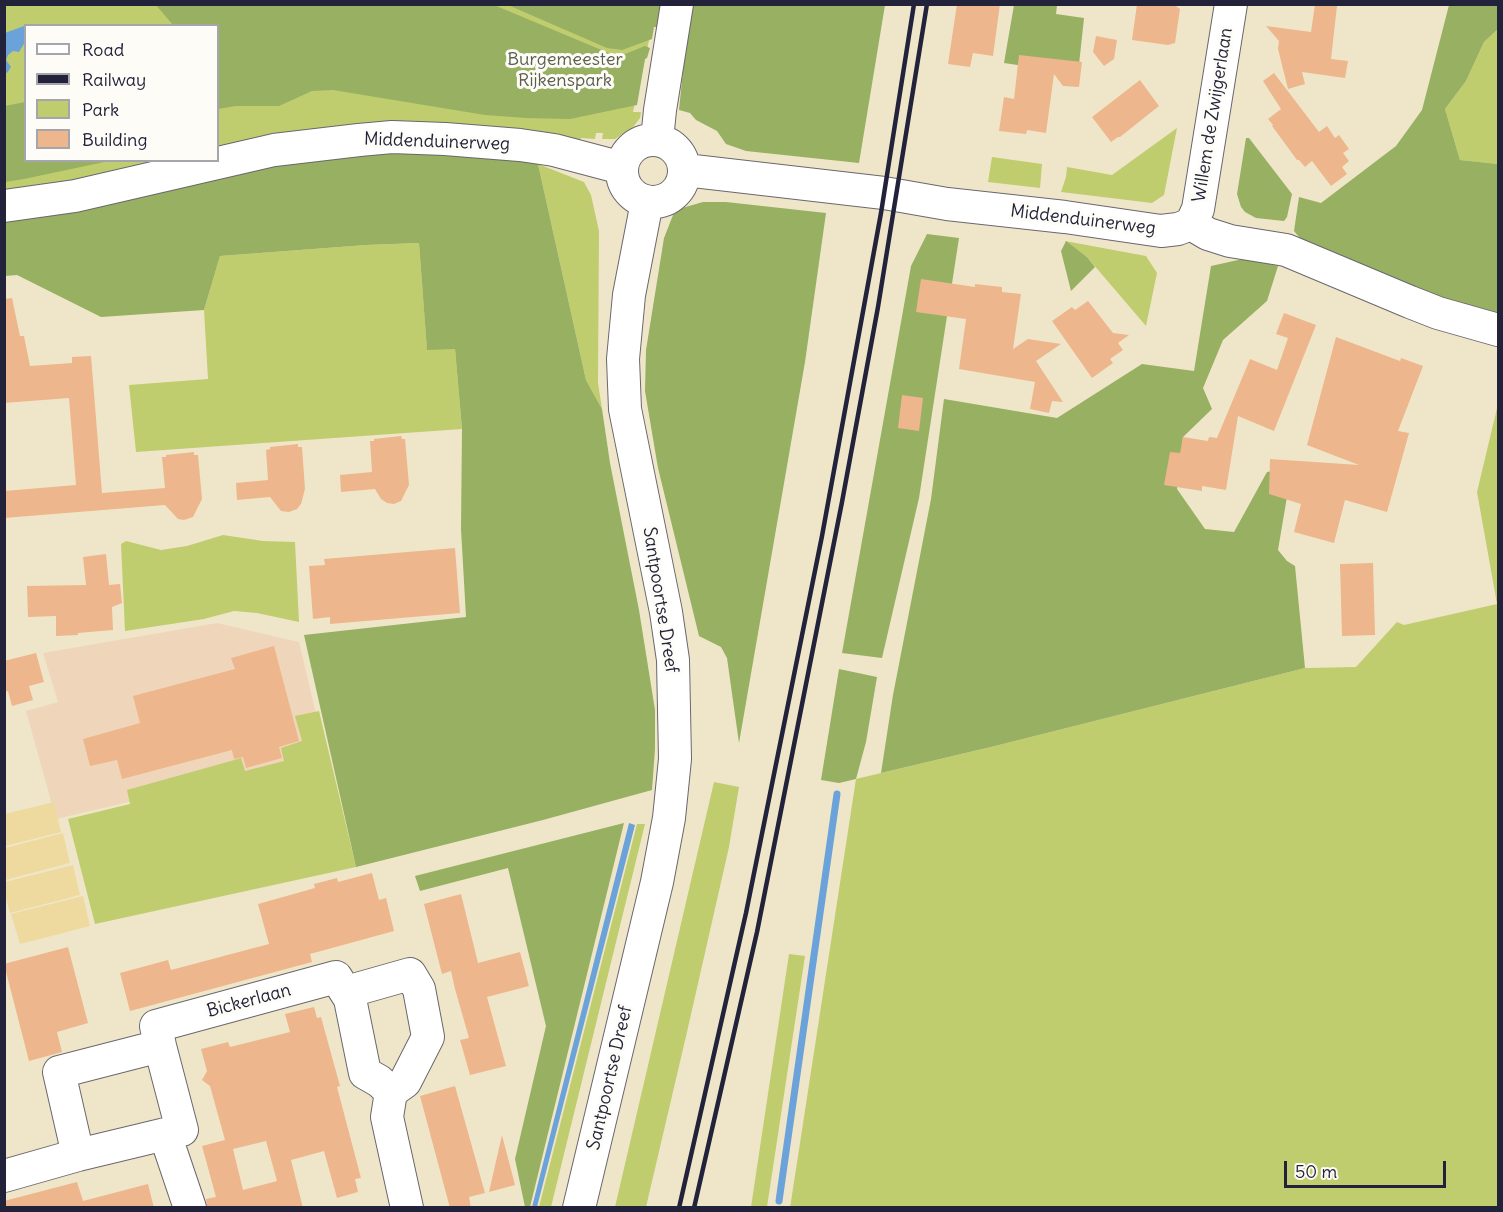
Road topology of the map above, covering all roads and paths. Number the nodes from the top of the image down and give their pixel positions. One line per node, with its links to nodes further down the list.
1 (677, 4): 3 (street)
2 (1231, 4): 8 (street, Willem de Zwijgerlaan)
3 (657, 140): 4 (street); 5 (street)
4 (622, 168): 6 (street); 7 (street, Middenduinerweg)
5 (685, 170): 6 (street); 8 (street, Middenduinerweg)
6 (647, 202): 18 (street, Santpoortse Dreef)
7 (4, 206)
8 (1191, 224): 9 (street)
9 (1498, 330)
10 (350, 999): 11 (street, Bickerlaan); 12 (street, Bickerlaan); 12 (street)
11 (160, 1046): 13 (street); 14 (street)
12 (391, 1092): 17 (street)
13 (165, 1134): 14 (street); 16 (street)
14 (78, 1155): 15 (street)
15 (4, 1176)
16 (190, 1208)
17 (407, 1208)
18 (579, 1208)

